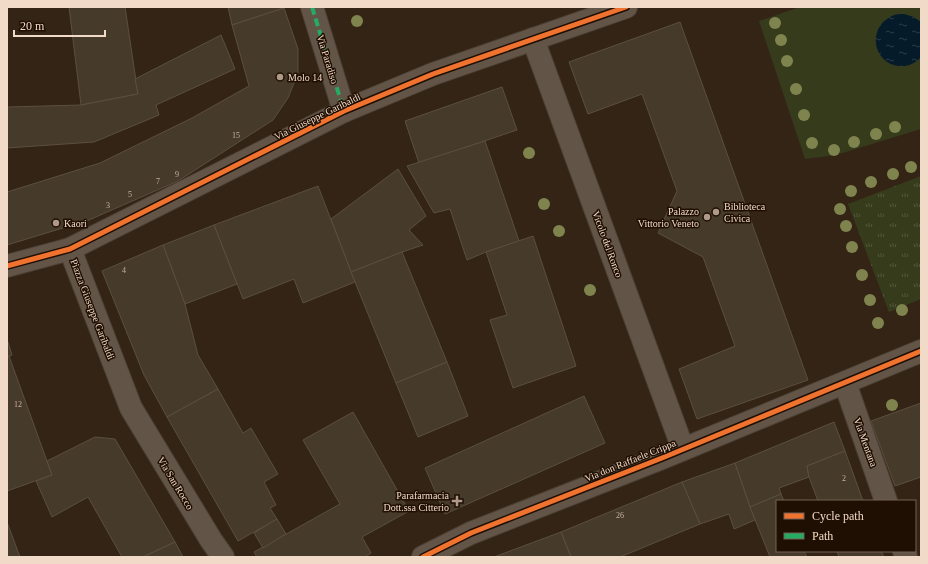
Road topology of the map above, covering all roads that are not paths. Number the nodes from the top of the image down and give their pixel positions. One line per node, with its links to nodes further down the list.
1 (312, 7): 4 (street, Via Paradiso)
2 (626, 7): 3 (street, Via Giuseppe Garibaldi)
3 (533, 40): 4 (street, Via Giuseppe Garibaldi); 10 (street, Vicolo del Ronco)
4 (344, 111): 5 (street, Via Giuseppe Garibaldi)
5 (70, 249): 6 (street, Piazza Giuseppe Garibaldi); 9 (street, Piazza Giuseppe Garibaldi)
6 (7, 266)
7 (921, 352): 8 (street, Via don Raffaele Crippa)
8 (845, 383): 10 (street, Via don Raffaele Crippa); 11 (street, Via Mentana)
9 (131, 408): 12 (street, Via San Rocco)
10 (683, 449): 13 (street, Via don Raffaele Crippa)
11 (886, 500)
12 (223, 557)
13 (423, 557)

